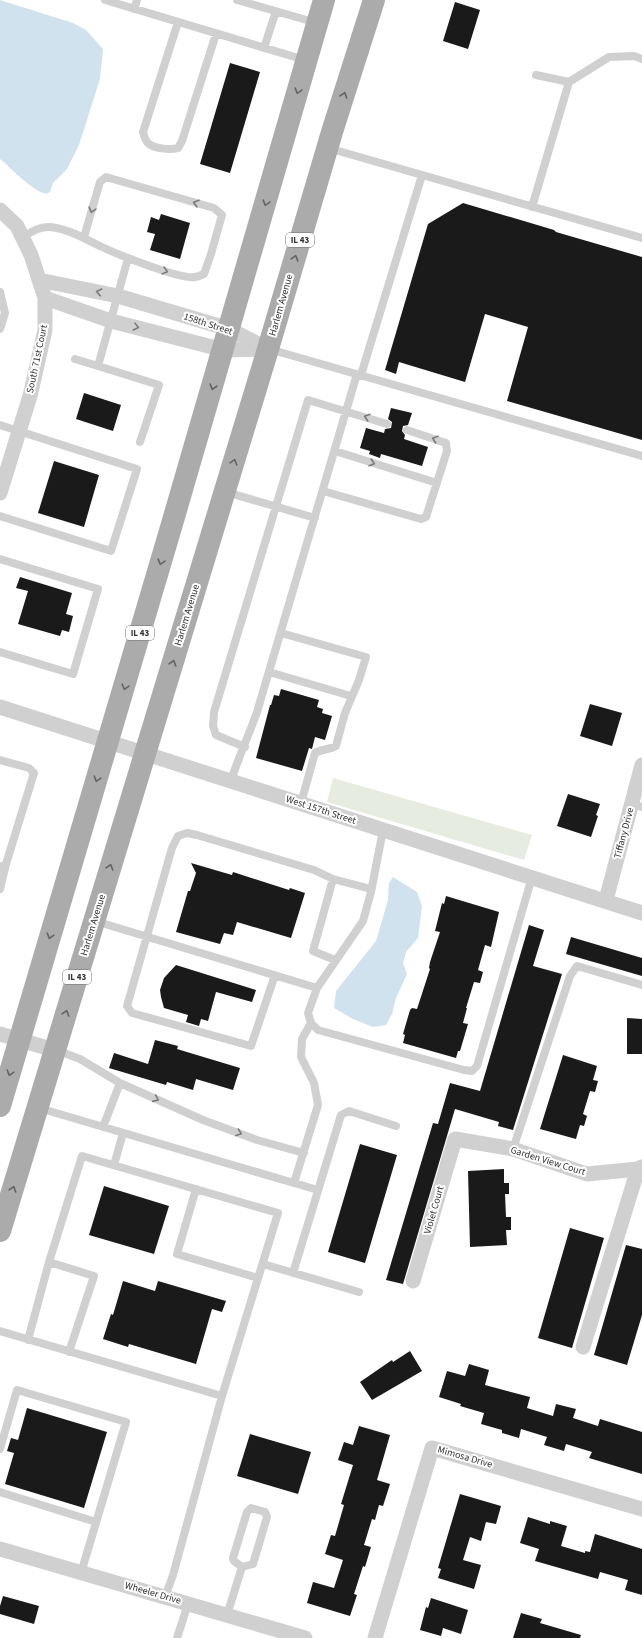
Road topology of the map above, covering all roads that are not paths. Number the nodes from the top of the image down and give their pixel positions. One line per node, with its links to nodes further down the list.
1 (105, 0): 6 (lane)
2 (137, 0): 6 (lane)
3 (237, 0): 7 (lane)
4 (324, 0): 9 (main road, IL 43)
5 (374, 0): 16 (main road, Harlem Avenue / IL 43, one-way to 5)
6 (134, 9): 8 (lane)
7 (276, 11): 9 (lane); 11 (lane)
8 (178, 22): 10 (lane); 10 (lane)
9 (318, 23): 13 (main road, IL 43)
10 (216, 34): 11 (lane)
11 (264, 48): 13 (lane)
12 (642, 59): 15 (lane)
13 (307, 61): 30 (main road, IL 43, one-way to 30)
14 (536, 75): 15 (lane)
15 (568, 82): 18 (lane)
16 (327, 147): 17 (lane); 31 (main road, Harlem Avenue / IL 43, one-way to 16)
17 (422, 175): 18 (lane); 34 (lane)
18 (532, 207): 22 (lane)
19 (0, 210): 21 (street, South 71st Court)
20 (84, 237): 21 (lane); 23 (lane); 23 (lane, one-way to 20)
21 (22, 238): 24 (street, South 71st Court)
22 (642, 238)
23 (128, 258): 26 (lane)
24 (39, 280): 26 (street, 158th Street, one-way to 24); 27 (street, South 71st Court)
25 (0, 292): 29 (lane)
26 (118, 296): 28 (lane); 30 (street, 158th Street)
27 (46, 298): 28 (street, 158th Street); 39 (street, South 71st Court)
28 (111, 321): 30 (street, 158th Street, one-way to 30); 33 (lane)
29 (0, 329)
30 (226, 339): 31 (street, 158th Street); 31 (street, 158th Street); 56 (main road, IL 43, one-way to 56)
31 (268, 349): 34 (lane); 45 (main road, Harlem Avenue / IL 43, one-way to 31)
32 (75, 359): 33 (lane)
33 (98, 366): 40 (lane)
34 (359, 375): 35 (lane); 42 (lane)
35 (346, 411): 36 (lane, one-way to 35); 41 (lane); 47 (lane)
36 (387, 424)
37 (0, 425): 39 (lane)
38 (407, 430): 43 (lane, one-way to 38)
39 (19, 431): 46 (street, South 71st Court); 48 (lane)
40 (140, 442)
41 (335, 451): 43 (lane, one-way to 43); 44 (lane)
42 (642, 456)
43 (437, 483): 44 (lane)
44 (323, 491): 49 (lane)
45 (225, 492): 47 (lane); 58 (main road, Harlem Avenue / IL 43, one-way to 45)
46 (0, 493)
47 (277, 507): 49 (lane); 57 (lane)
48 (0, 516)
49 (315, 518): 51 (lane)
50 (0, 559): 52 (lane)
51 (281, 633): 53 (lane); 54 (lane)
52 (0, 652)
53 (270, 672): 54 (lane); 57 (lane)
54 (351, 696): 62 (lane)
55 (0, 707): 56 (street, West 157th Street)
56 (109, 741): 58 (street, West 157th Street); 79 (main road, IL 43, one-way to 79)
57 (245, 746): 61 (lane)
58 (145, 754): 61 (street, West 157th Street); 72 (main road, Harlem Avenue / IL 43, one-way to 58)
59 (0, 760): 65 (lane)
60 (642, 765): 63 (street, Tiffany Drive)
61 (231, 781): 62 (street, West 157th Street)
62 (301, 804): 64 (street, West 157th Street)
63 (637, 806): 70 (street, Tiffany Drive)
64 (383, 830): 66 (street, West 157th Street); 69 (lane)
65 (3, 866): 68 (lane)
66 (532, 877): 70 (street, West 157th Street); 78 (lane)
67 (333, 880): 69 (lane); 73 (lane); 74 (lane)
68 (0, 889)
69 (371, 889): 74 (lane)
70 (606, 900): 71 (street, West 157th Street)
71 (642, 912)
72 (94, 921): 73 (lane); 80 (main road, Harlem Avenue / IL 43, one-way to 72)
73 (146, 937): 75 (lane); 75 (lane)
74 (335, 960): 77 (lane)
75 (274, 975): 77 (lane)
76 (642, 985): 88 (lane)
77 (317, 988): 78 (lane)
78 (311, 1023): 89 (lane)
79 (10, 1037): 80 (street); 82 (main road, IL 43, one-way to 82)
80 (54, 1050): 81 (lane); 83 (main road, Harlem Avenue / IL 43)
81 (120, 1084): 85 (lane); 89 (lane, one-way to 89)
82 (0, 1106)
83 (37, 1107): 85 (lane); 95 (main road, Harlem Avenue / IL 43, one-way to 83)
84 (396, 1126): 94 (lane)
85 (103, 1127): 86 (lane)
86 (123, 1133): 90 (lane); 92 (lane)
87 (455, 1139): 88 (street, Garden View Court); 100 (street, Violet Court)
88 (513, 1149): 91 (street, Garden View Court)
89 (304, 1152): 92 (lane)
90 (114, 1165): 93 (lane); 96 (lane)
91 (641, 1170): 104 (street)
92 (294, 1183): 94 (lane)
93 (196, 1189): 97 (lane); 99 (lane)
94 (318, 1190): 98 (lane)
95 (0, 1231)
96 (50, 1262): 103 (lane); 105 (lane)
97 (263, 1264): 98 (lane); 99 (lane)
98 (293, 1273): 101 (lane)
99 (258, 1278): 106 (lane)
100 (413, 1281)
101 (359, 1292)
102 (0, 1331): 103 (lane)
103 (28, 1340): 105 (lane)
104 (583, 1347)
105 (69, 1352): 106 (lane)
106 (222, 1396): 114 (lane)
107 (0, 1449): 110 (lane)
108 (0, 1492): 110 (lane)
109 (642, 1509): 120 (street, Mimosa Drive)
110 (96, 1522): 113 (lane)
111 (0, 1549): 113 (street, Wheeler Drive)
112 (242, 1567): 112 (lane); 116 (lane)
113 (81, 1573): 114 (street, Wheeler Drive)
114 (165, 1597): 115 (street, Wheeler Drive)
115 (188, 1604): 116 (street, Wheeler Drive); 118 (lane)
116 (227, 1615): 117 (street, Wheeler Drive)
117 (279, 1634): 119 (street, Wheeler Drive)
118 (177, 1638)
119 (305, 1638)
120 (375, 1638)

